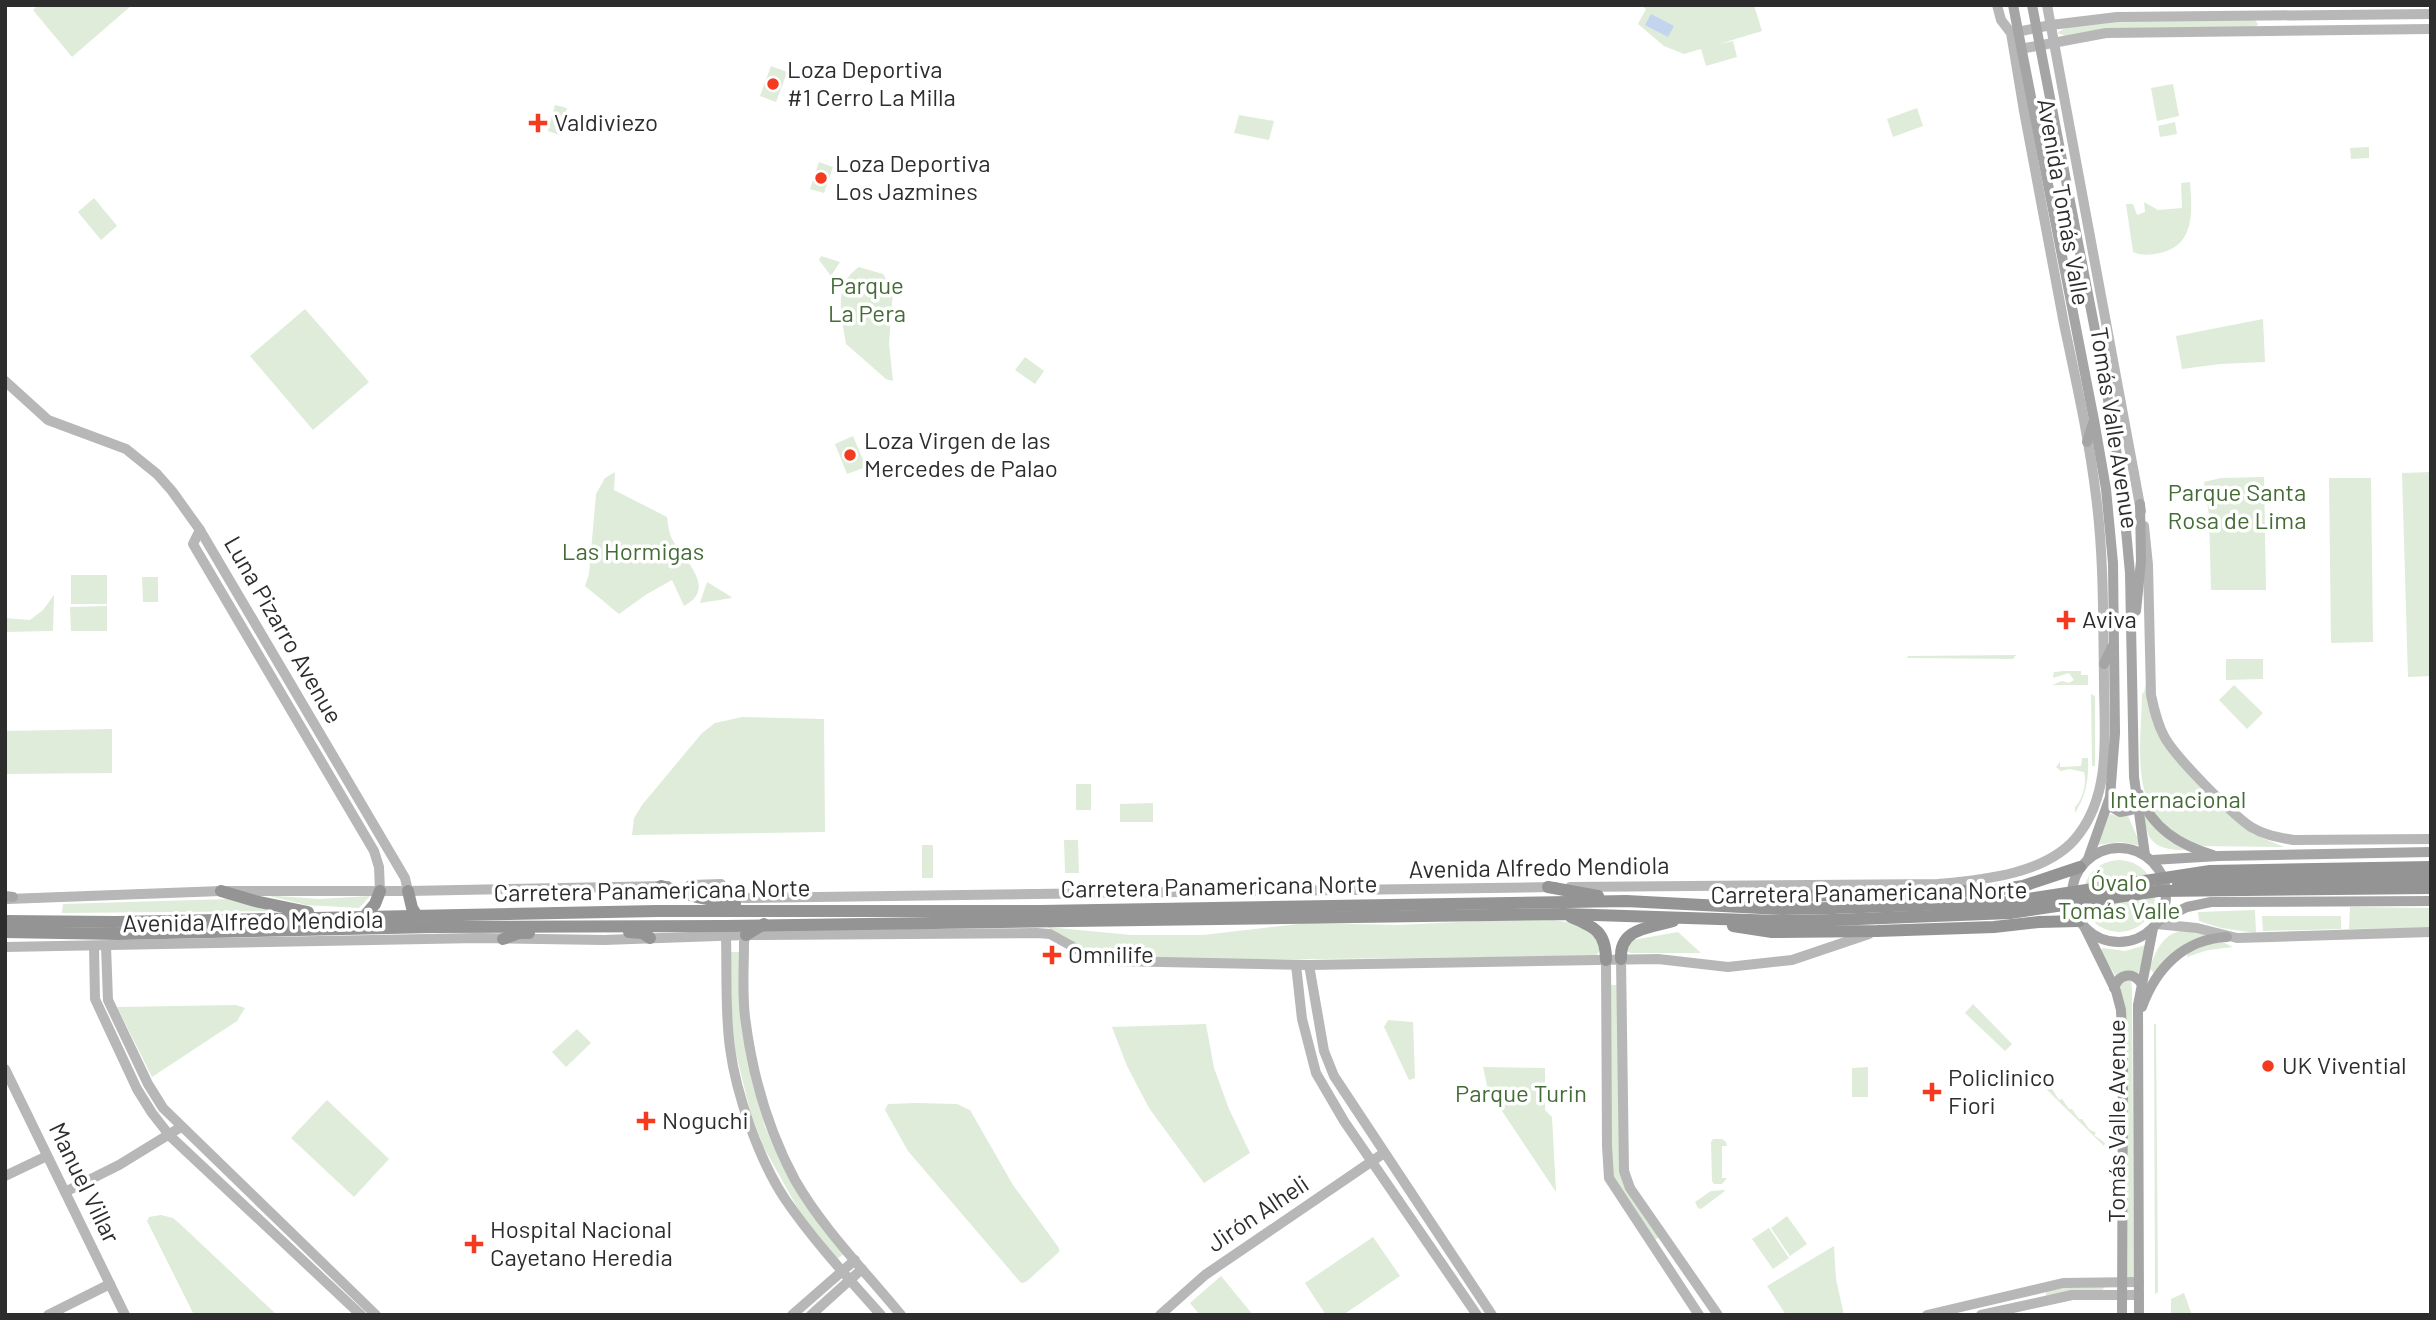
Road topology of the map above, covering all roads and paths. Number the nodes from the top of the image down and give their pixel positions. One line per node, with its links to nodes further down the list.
1 (1997, 5): 9 (street)
2 (2013, 5): 9 (main road, Tomás Valle Avenue)
3 (2032, 5): 7 (main road, Tomás Valle Avenue)
4 (2047, 5): 6 (street, Tomás Valle Avenue)
5 (2431, 14): 6 (street)
6 (2050, 25): 7 (street); 10 (street, Tomás Valle Avenue)
7 (2036, 28): 9 (street); 11 (main road, Tomás Valle Avenue)
8 (2431, 29): 10 (street)
9 (2015, 33): 12 (main road, Tomás Valle Avenue)
10 (2053, 42): 11 (street); 21 (street, Tomás Valle Avenue)
11 (2039, 45): 12 (street); 13 (main road, Tomás Valle Avenue)
12 (2019, 50): 14 (main road, Tomás Valle Avenue); 16 (street, Avenida Tomás Valle)
13 (2071, 208): 14 (main road); 15 (main road, Tomás Valle Avenue)
14 (2054, 211): 16 (main road, Tomás Valle Avenue)
15 (2083, 268): 16 (main road); 25 (main road, Tomás Valle Avenue)
16 (2060, 273): 18 (main road, Tomás Valle Avenue); 19 (street, Avenida Tomás Valle)
17 (5, 381): 23 (street)
18 (2094, 421): 19 (main road); 22 (main road, Tomás Valle Avenue)
19 (2087, 442): 20 (street, Avenida Tomás Valle)
20 (2097, 502): 22 (main road); 26 (street, Avenida Tomás Valle)
21 (2140, 504): 25 (main road); 31 (street, Tomás Valle Avenue)
22 (2109, 521): 24 (main road, Tomás Valle Avenue)
23 (200, 530): 45 (street, Luna Pizarro Avenue); 46 (street, Luna Pizarro Avenue)
24 (2114, 641): 26 (main road); 28 (main road, Tomás Valle Avenue)
25 (2130, 645): 27 (main road, Tomás Valle Avenue)
26 (2104, 664): 30 (street, Avenida Tomás Valle)
27 (2134, 777): 29 (main road, Tomás Valle Avenue); 33 (main road)
28 (2110, 797): 29 (main road); 35 (main road, Tomás Valle Avenue)
29 (2136, 800): 34 (main road, Tomás Valle Avenue)
30 (2085, 824): 42 (street, Avenida Alfredo Mendiola)
31 (2431, 839)
32 (2431, 852): 33 (main road)
33 (2219, 856): 34 (main road)
34 (2148, 858): 35 (main road); 63 (main road)
35 (2084, 863): 39 (highway); 65 (main road)
36 (2431, 867): 54 (highway, Carretera Panamericana Norte, bridge)
37 (2431, 878): 47 (highway, bridge)
38 (722, 884): 40 (street)
39 (2029, 884): 42 (highway); 61 (highway)
40 (664, 886): 41 (street, Avenida Alfredo Mendiola); 46 (street, Avenida Alfredo Mendiola); 52 (highway)
41 (1548, 887): 42 (street, Avenida Alfredo Mendiola); 49 (highway)
42 (1938, 888): 51 (highway)
43 (2431, 888): 47 (highway, Carretera Panamericana Norte, bridge)
44 (221, 891): 45 (street, Avenida Alfredo Mendiola); 48 (street, Avenida Alfredo Mendiola); 56 (highway)
45 (380, 891): 46 (street, Avenida Alfredo Mendiola); 57 (highway)
46 (408, 891): 55 (highway)
47 (2158, 891): 54 (highway, Carretera Panamericana Norte, bridge)
48 (8, 898)
49 (1626, 901): 51 (highway, Carretera Panamericana Norte); 52 (highway, Carretera Panamericana Norte)
50 (2431, 901): 63 (main road)
51 (1743, 907): 54 (highway, Carretera Panamericana Norte)
52 (787, 910): 55 (highway, Carretera Panamericana Norte)
53 (1564, 914): 58 (highway, Carretera Panamericana Norte); 62 (highway, Carretera Panamericana Norte); 81 (highway)
54 (1833, 914): 59 (highway, Carretera Panamericana Norte)
55 (417, 916): 57 (highway, Carretera Panamericana Norte)
56 (329, 917): 57 (highway, Carretera Panamericana Norte); 60 (highway, Carretera Panamericana Norte)
57 (364, 917)
58 (1687, 918): 59 (highway, Carretera Panamericana Norte); 80 (highway)
59 (1709, 919): 67 (highway)
60 (5, 921)
61 (2039, 922): 65 (highway); 67 (highway)
62 (764, 923): 64 (highway, Carretera Panamericana Norte); 70 (highway)
63 (2156, 924): 65 (main road); 72 (street); 84 (main road, Tomás Valle Avenue)
64 (598, 925): 66 (highway, Carretera Panamericana Norte); 73 (highway)
65 (2082, 925): 85 (main road)
66 (560, 926): 68 (highway, Carretera Panamericana Norte); 74 (highway)
67 (1877, 931): 80 (street)
68 (5, 932)
69 (2431, 932): 72 (street)
70 (746, 935): 71 (street, Avenida Alfredo Mendiola); 79 (street); 82 (street)
71 (726, 936): 73 (street, Avenida Alfredo Mendiola); 78 (street)
72 (2227, 937): 86 (main road)
73 (650, 938): 74 (street, Avenida Alfredo Mendiola)
74 (503, 939): 76 (street, Avenida Alfredo Mendiola)
75 (94, 946): 76 (street, Avenida Alfredo Mendiola); 77 (street, Avenida Alfredo Mendiola); 89 (street)
76 (106, 946): 88 (street)
77 (5, 947)
78 (726, 948): 79 (street); 97 (street)
79 (744, 950): 95 (street)
80 (1621, 959): 81 (street); 117 (street)
81 (1606, 960): 83 (street); 116 (street)
82 (1296, 965): 83 (street); 92 (street)
83 (1310, 965): 90 (street)
84 (2141, 983): 85 (main road); 86 (main road, Tomás Valle Avenue)
85 (2114, 988): 99 (main road, Tomás Valle Avenue)
86 (2137, 1026): 100 (main road, Tomás Valle Avenue)
87 (5, 1069): 91 (street, Manuel Villar)
88 (181, 1127): 89 (street); 108 (street)
89 (170, 1136): 94 (street); 107 (street)
90 (1384, 1153): 92 (street, Jirón Alheli); 115 (street)
91 (47, 1156): 93 (street); 94 (street, Manuel Villar)
92 (1373, 1161): 113 (street, Jirón Alheli); 114 (street)
93 (5, 1177)
94 (65, 1192): 101 (street, Manuel Villar)
95 (855, 1260): 96 (street); 97 (street)
96 (862, 1269): 98 (street); 112 (street)
97 (842, 1271): 98 (street); 109 (street)
98 (850, 1280): 110 (street); 111 (street)
99 (2122, 1281): 100 (street); 102 (main road); 104 (street)
100 (2139, 1282): 103 (main road, Tomás Valle Avenue)
101 (110, 1284): 105 (street); 106 (street, Manuel Villar)
102 (2122, 1294): 103 (street); 119 (street); 120 (main road)
103 (2139, 1295): 121 (main road, Tomás Valle Avenue)
104 (1946, 1312): 118 (street)
105 (48, 1315)
106 (125, 1315)
107 (361, 1315)
108 (376, 1315)
109 (792, 1315)
110 (811, 1315)
111 (881, 1315)
112 (901, 1315)
113 (1160, 1315)
114 (1477, 1315)
115 (1492, 1315)
116 (1699, 1315)
117 (1718, 1315)
118 (1927, 1315)
119 (1981, 1315)
120 (2122, 1315)
121 (2139, 1315)

